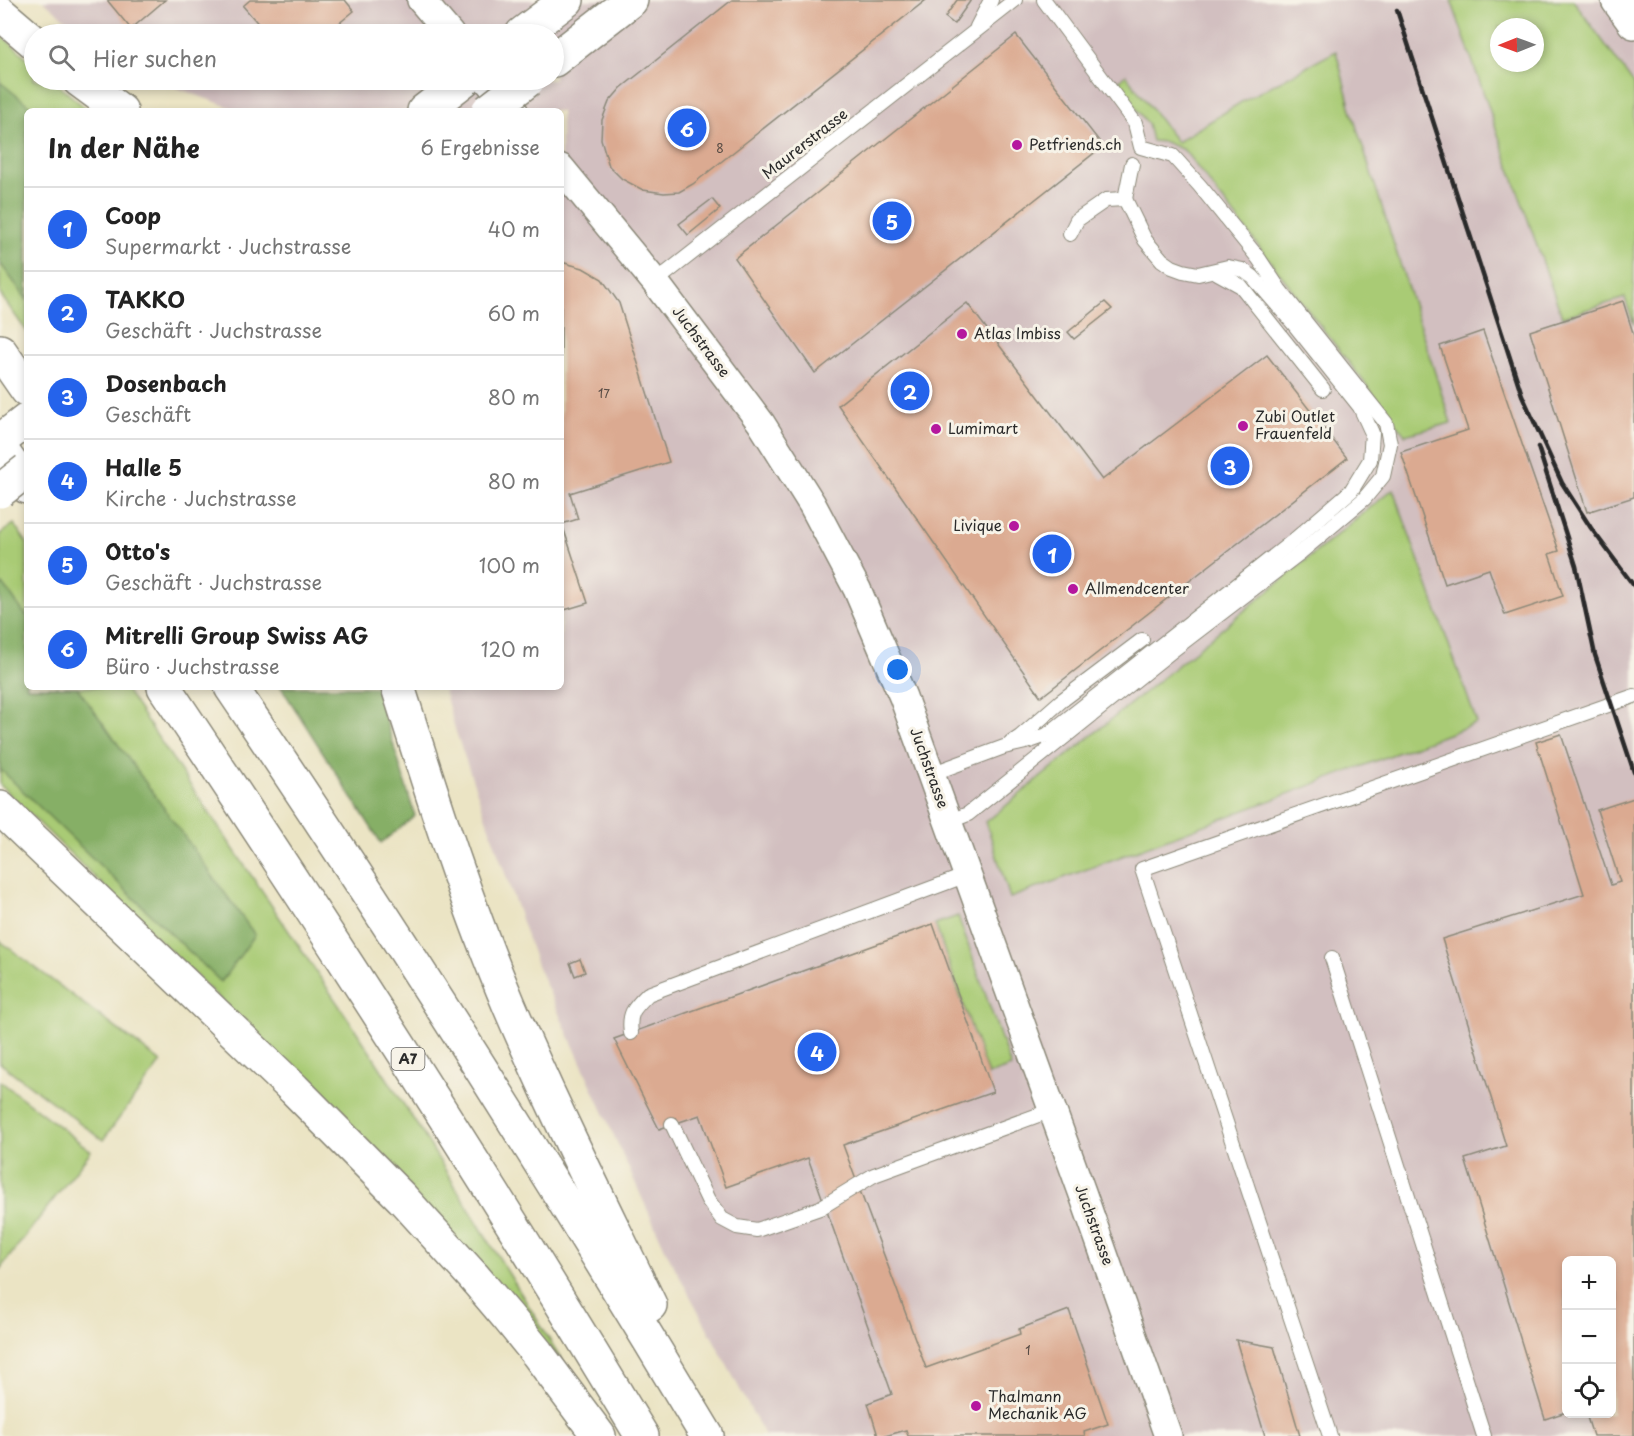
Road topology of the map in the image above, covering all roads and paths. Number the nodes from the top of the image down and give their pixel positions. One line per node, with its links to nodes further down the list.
1 (421, 0): 10 (street)
2 (567, 0): 11 (main road)
3 (631, 0): 14 (main road)
4 (991, 0): 12 (lane, Maurerstrasse)
5 (1015, 0): 12 (lane, Maurerstrasse)
6 (1044, 0): 44 (lane)
7 (1618, 0): 9 (main road)
8 (0, 13): 13 (main road)
9 (1634, 22)
10 (441, 24)
11 (535, 24)
12 (974, 31): 26 (lane, Maurerstrasse)
13 (24, 33)
14 (564, 52)
15 (93, 90): 18 (main road)
16 (496, 90): 20 (street)
17 (515, 90): 19 (main road, bridge)
18 (117, 108)
19 (492, 108)
20 (511, 108)
21 (1132, 164): 23 (lane)
22 (564, 172): 26 (street, Juchstrasse)
23 (1125, 199): 24 (lane); 25 (lane)
24 (1070, 234)
25 (1214, 271): 29 (lane); 41 (lane)
26 (655, 282): 42 (street, Juchstrasse)
27 (0, 351): 28 (main road)
28 (24, 386)
29 (1323, 389)
30 (24, 422): 31 (main road)
31 (0, 441)
32 (0, 448): 34 (main road)
33 (24, 472): 35 (main road, bridge)
34 (24, 483)
35 (0, 491)
36 (1142, 640): 41 (lane)
37 (166, 690): 51 (main road, A7)
38 (233, 690): 52 (main road)
39 (399, 690): 53 (main road)
40 (1634, 696): 55 (lane)
41 (1004, 747): 42 (lane)
42 (931, 774): 44 (street, Juchstrasse)
43 (0, 808): 50 (main road)
44 (948, 822): 45 (street, Juchstrasse)
45 (967, 875): 47 (lane); 48 (street, Juchstrasse)
46 (1332, 958): 56 (lane)
47 (631, 1033)
48 (1052, 1110): 49 (lane); 54 (street, Juchstrasse)
49 (672, 1124)
50 (599, 1436)
51 (642, 1436)
52 (707, 1436)
53 (714, 1436)
54 (1168, 1436)
55 (1330, 1436)
56 (1484, 1436)

